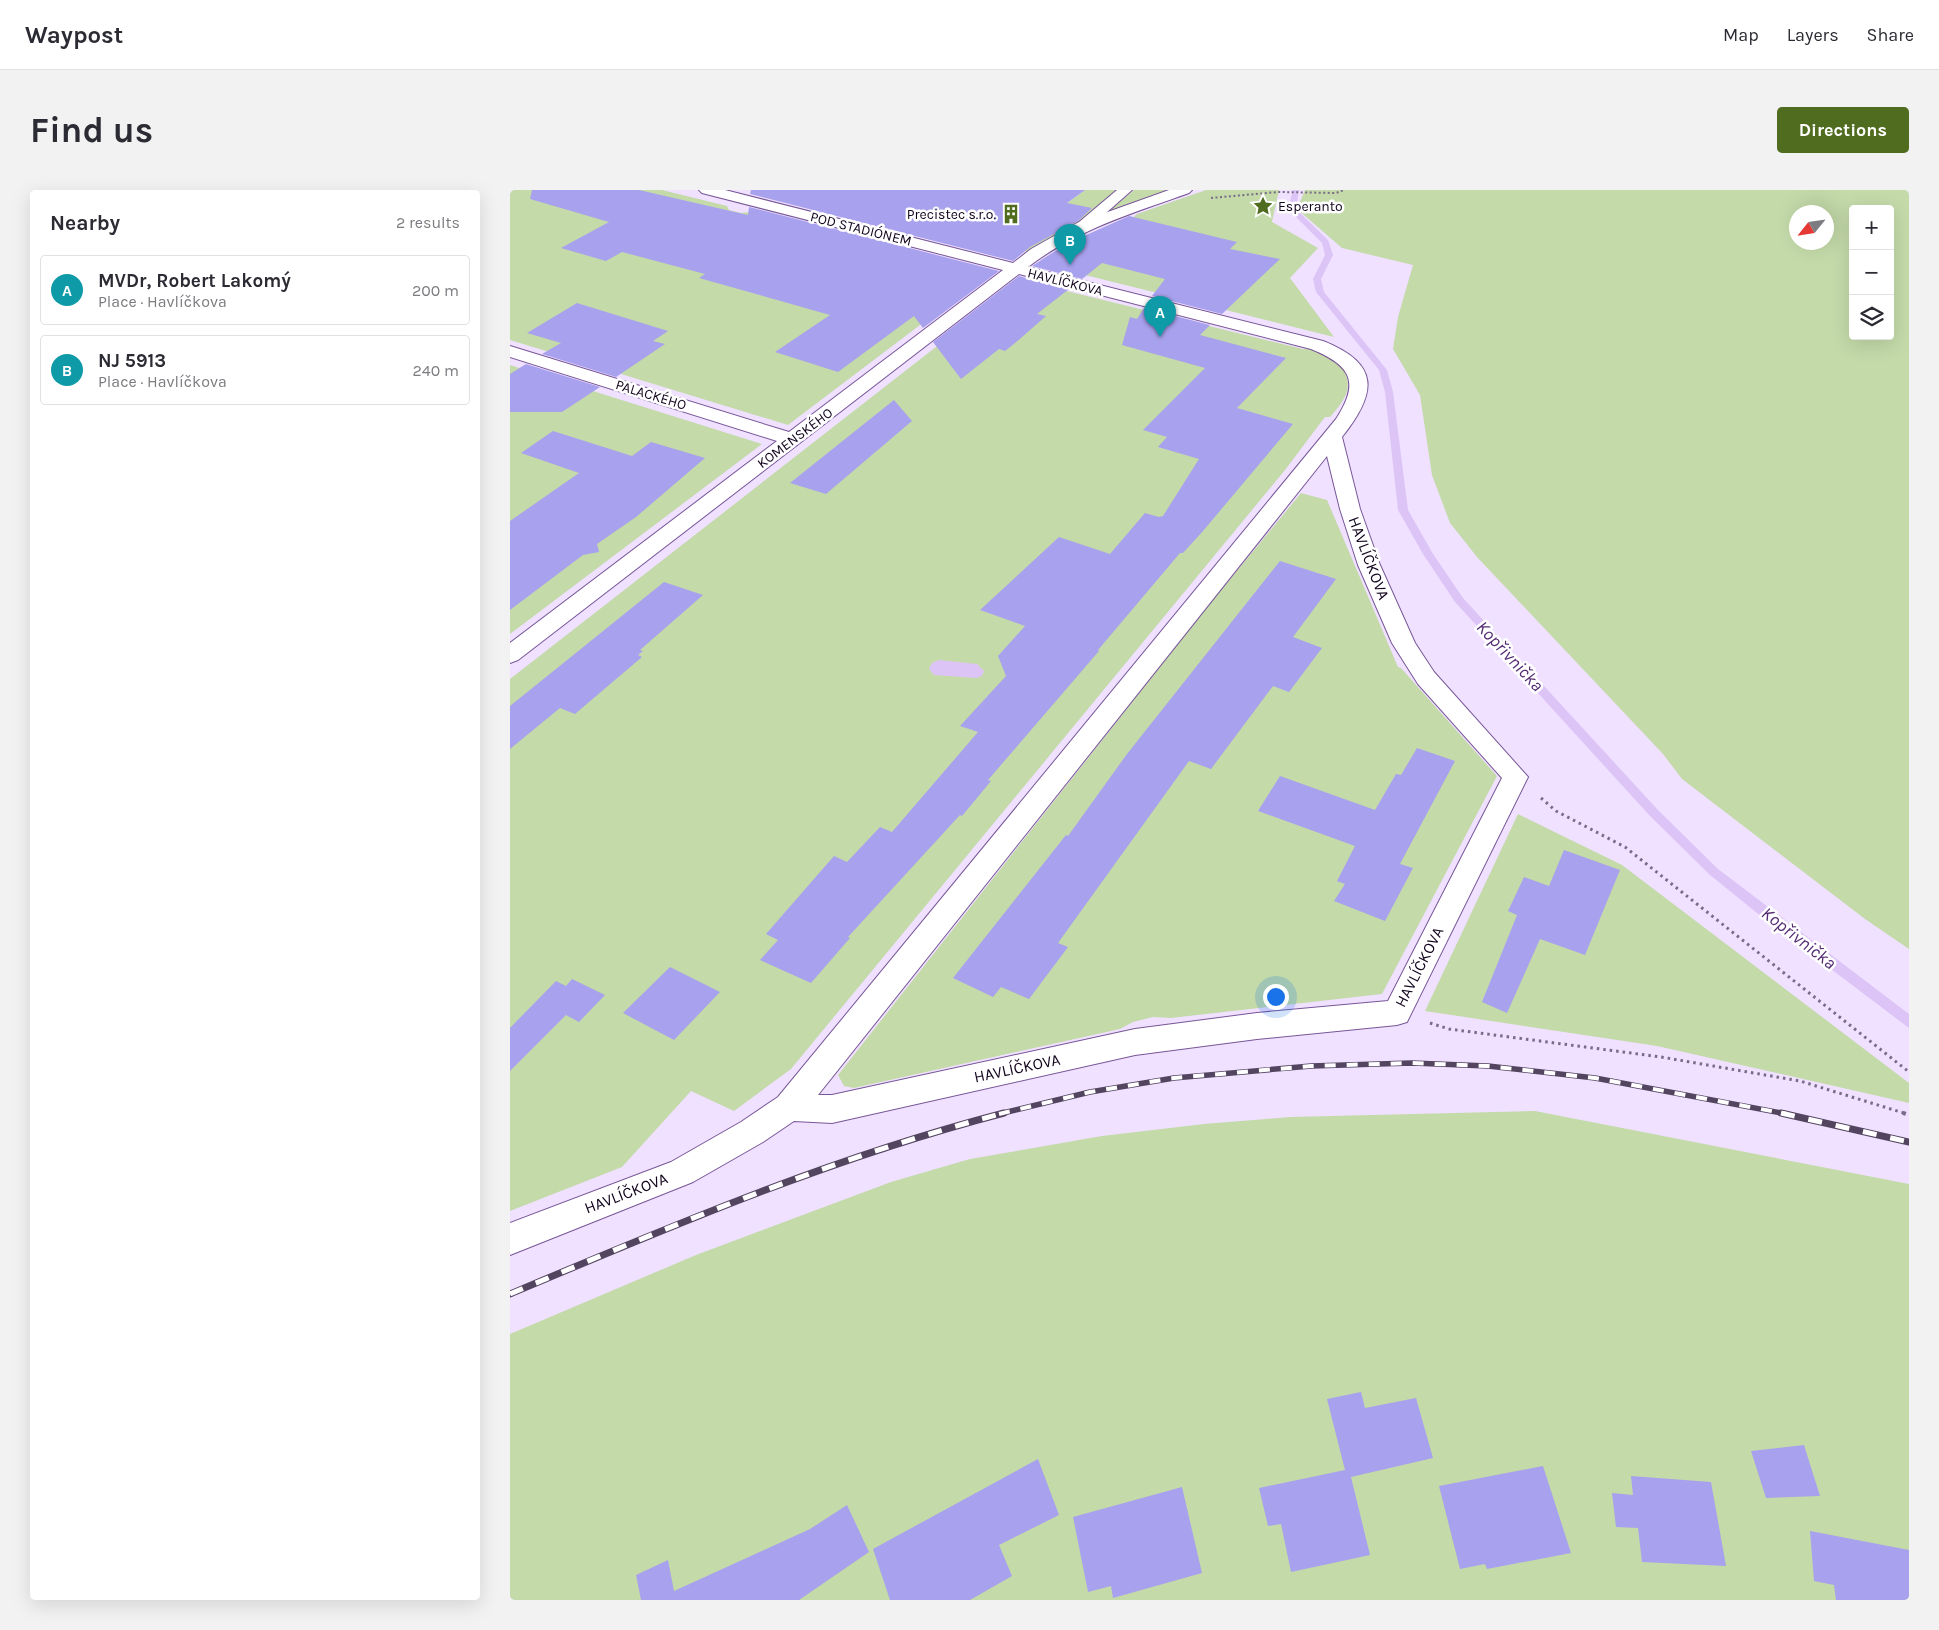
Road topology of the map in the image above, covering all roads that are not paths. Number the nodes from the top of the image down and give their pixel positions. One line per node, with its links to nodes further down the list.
1 (708, 190): 5 (street, POD STADIÓNEM)
2 (1125, 190): 4 (lane, KOMENSKÉHO)
3 (1184, 190): 4 (street, KOMENSKÉHO)
4 (1084, 226): 5 (street, KOMENSKÉHO)
5 (1014, 269): 7 (street, HAVLÍČKOVA); 8 (street, KOMENSKÉHO)
6 (510, 351): 8 (street, PALACKÉHO)
7 (1332, 436): 10 (street, HAVLÍČKOVA); 10 (street, HAVLÍČKOVA)
8 (792, 439): 9 (street, KOMENSKÉHO)
9 (510, 655)
10 (789, 1107): 11 (street, HAVLÍČKOVA)
11 (510, 1239)

